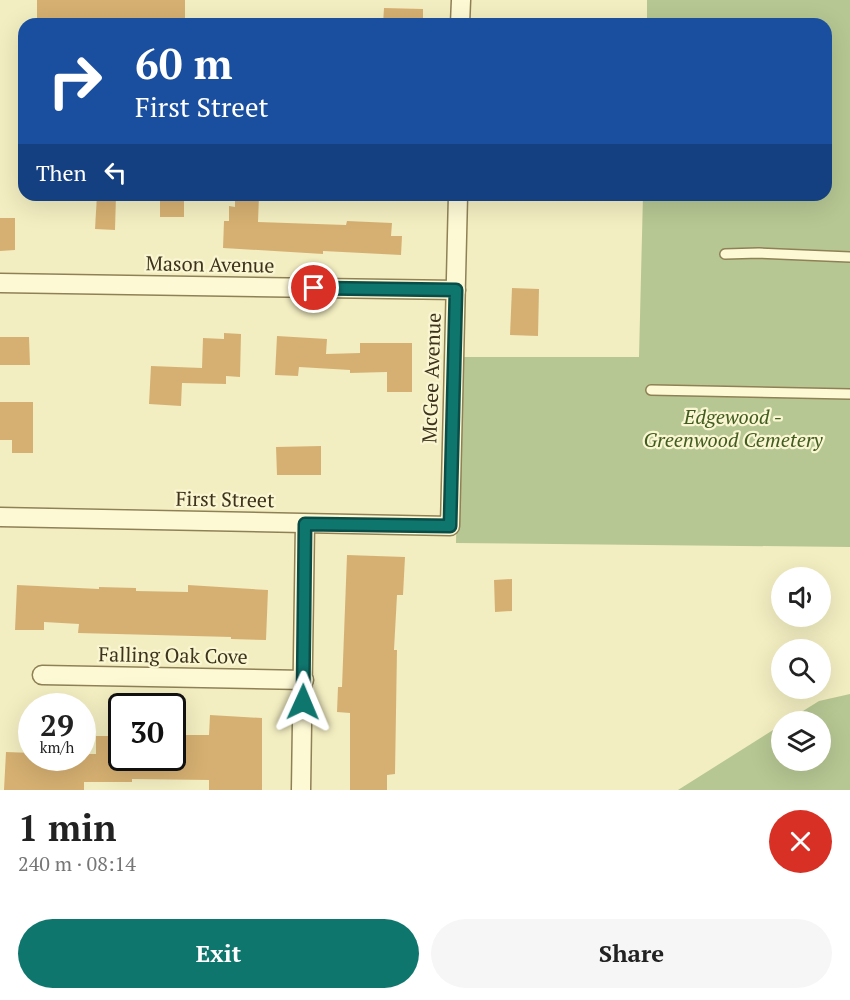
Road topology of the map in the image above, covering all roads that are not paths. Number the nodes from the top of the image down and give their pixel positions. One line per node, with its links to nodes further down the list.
1 (461, 0): 2 (street)
2 (460, 18)
3 (458, 201): 7 (street, McGee Avenue)
4 (725, 254): 5 (lane)
5 (850, 257)
6 (0, 283): 7 (street, Mason Avenue)
7 (456, 290): 12 (street, McGee Avenue)
8 (651, 390): 9 (lane)
9 (850, 393)
10 (0, 517): 11 (street, First Street)
11 (305, 524): 12 (street, First Street); 14 (street)
12 (450, 526)
13 (42, 675): 14 (street, Falling Oak Cove)
14 (304, 680): 15 (street)
15 (301, 790)

